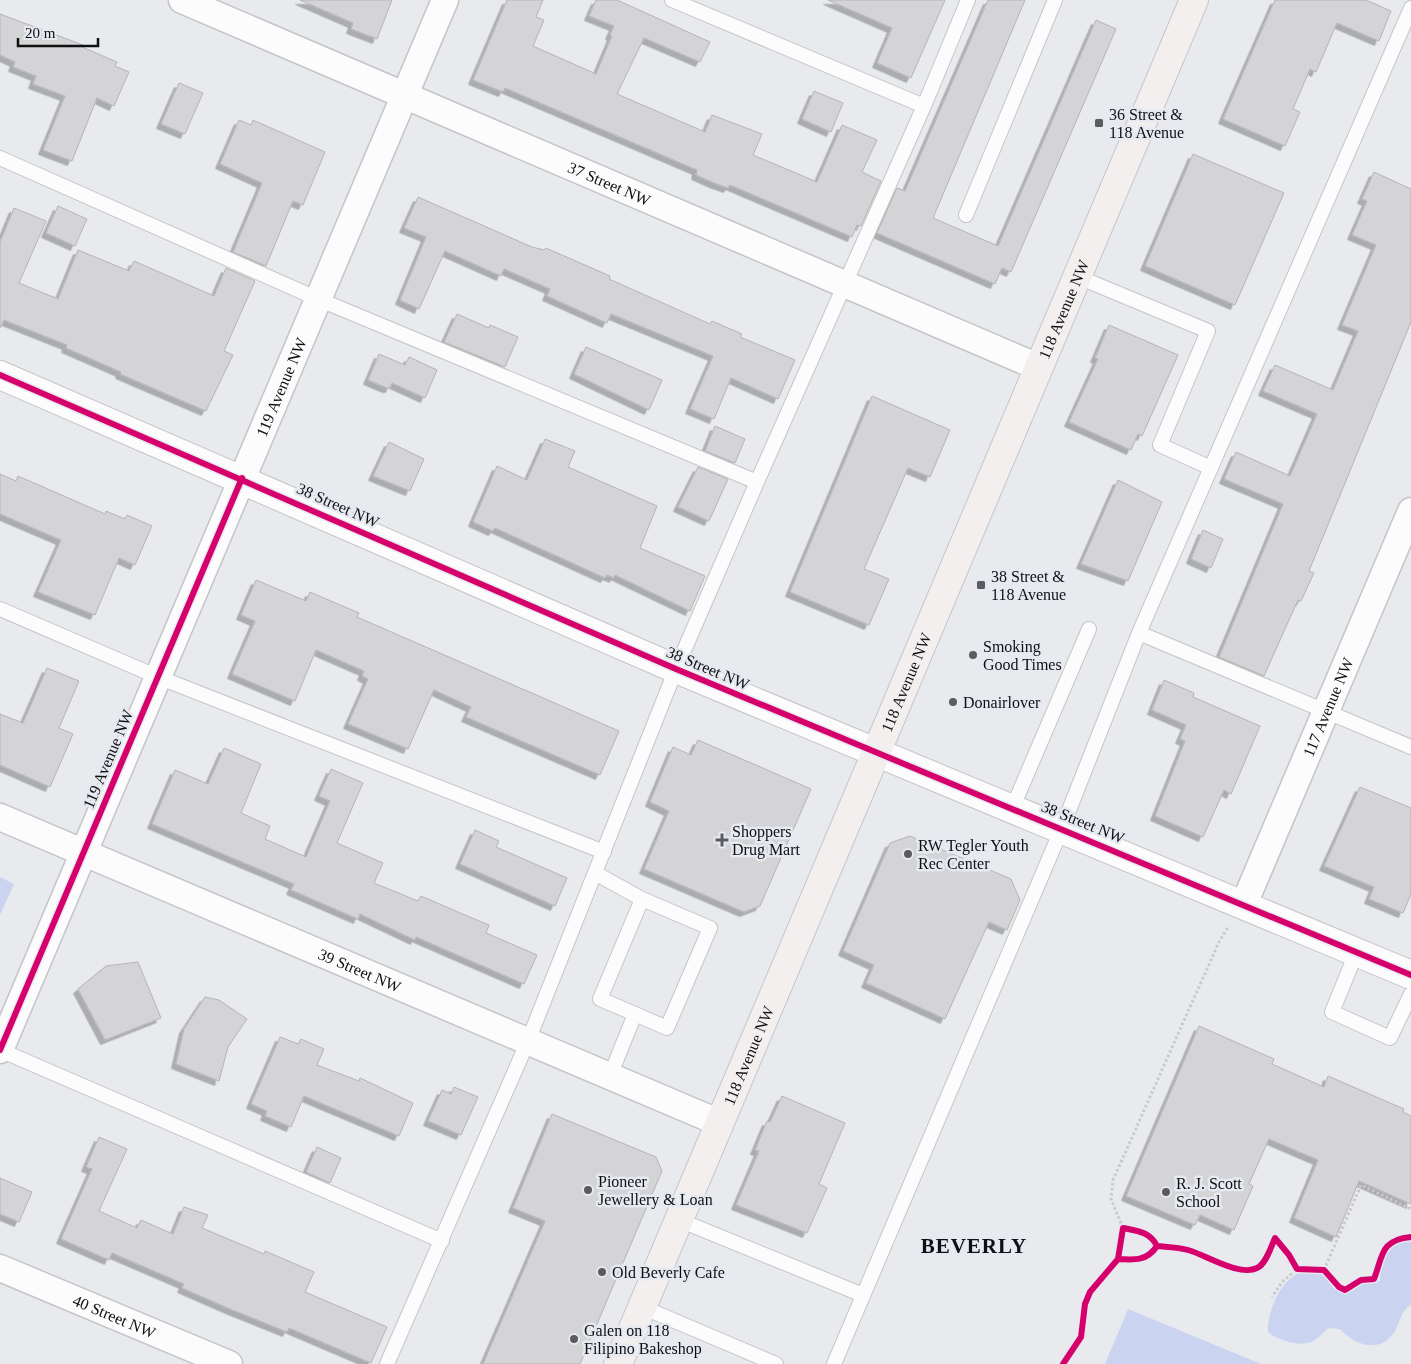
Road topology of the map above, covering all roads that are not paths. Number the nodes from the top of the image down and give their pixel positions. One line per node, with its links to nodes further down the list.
1 (182, 0): 8 (street, 37 Street NW)
2 (445, 0): 8 (street, 119 Avenue NW)
3 (672, 0): 9 (lane)
4 (968, 0): 9 (lane)
5 (1055, 0): 11 (lane)
6 (1194, 0): 12 (main road, 118 Avenue NW)
7 (1411, 8): 17 (lane)
8 (404, 95): 13 (street, 37 Street NW); 14 (street, 119 Avenue NW)
9 (924, 106): 13 (lane)
10 (0, 158): 14 (lane)
11 (966, 215)
12 (1076, 276): 15 (main road, 118 Avenue NW); 17 (lane)
13 (846, 284): 15 (street, 37 Street NW); 19 (lane)
14 (318, 299): 18 (street, 119 Avenue NW); 19 (lane)
15 (1038, 367): 28 (main road, 118 Avenue NW)
16 (0, 375): 18 (street, 38 Street NW)
17 (1211, 468): 23 (lane)
18 (242, 478): 24 (street, 38 Street NW); 25 (street, 119 Avenue NW)
19 (757, 482): 24 (lane)
20 (1411, 511): 26 (street, 117 Avenue NW)
21 (0, 609): 25 (lane)
22 (1089, 629): 29 (lane)
23 (1139, 633): 26 (lane); 31 (lane)
24 (676, 670): 28 (street, 38 Street NW); 33 (lane)
25 (158, 677): 32 (street, 119 Avenue NW); 33 (lane)
26 (1326, 712): 27 (lane); 36 (street, 117 Avenue NW)
27 (1411, 747)
28 (875, 754): 29 (street, 38 Street NW); 44 (main road, 118 Avenue NW)
29 (1012, 809): 31 (street, 38 Street NW)
30 (0, 818): 32 (street, 39 Street NW)
31 (1062, 828): 36 (street, 38 Street NW); 48 (lane)
32 (84, 852): 41 (street, 39 Street NW); 42 (street, 119 Avenue NW)
33 (604, 852): 34 (lane)
34 (595, 873): 35 (lane); 41 (lane)
35 (642, 899): 40 (lane); 40 (lane)
36 (1244, 904): 37 (street, 38 Street NW)
37 (1357, 951): 38 (street, 38 Street NW); 39 (lane)
38 (1411, 975)
39 (1411, 994)
40 (636, 1014): 43 (lane)
41 (528, 1041): 43 (street, 39 Street NW); 46 (lane)
42 (0, 1050): 46 (lane)
43 (610, 1076): 44 (street, 39 Street NW)
44 (720, 1123): 45 (main road, 118 Avenue NW)
45 (679, 1220): 48 (lane); 49 (main road, 118 Avenue NW)
46 (442, 1241): 51 (lane)
47 (0, 1268): 50 (street, 40 Street NW)
48 (863, 1295): 54 (lane)
49 (642, 1307): 52 (main road, 118 Avenue NW); 53 (lane)
50 (229, 1364)
51 (387, 1364)
52 (618, 1364)
53 (776, 1364)
54 (834, 1364)

